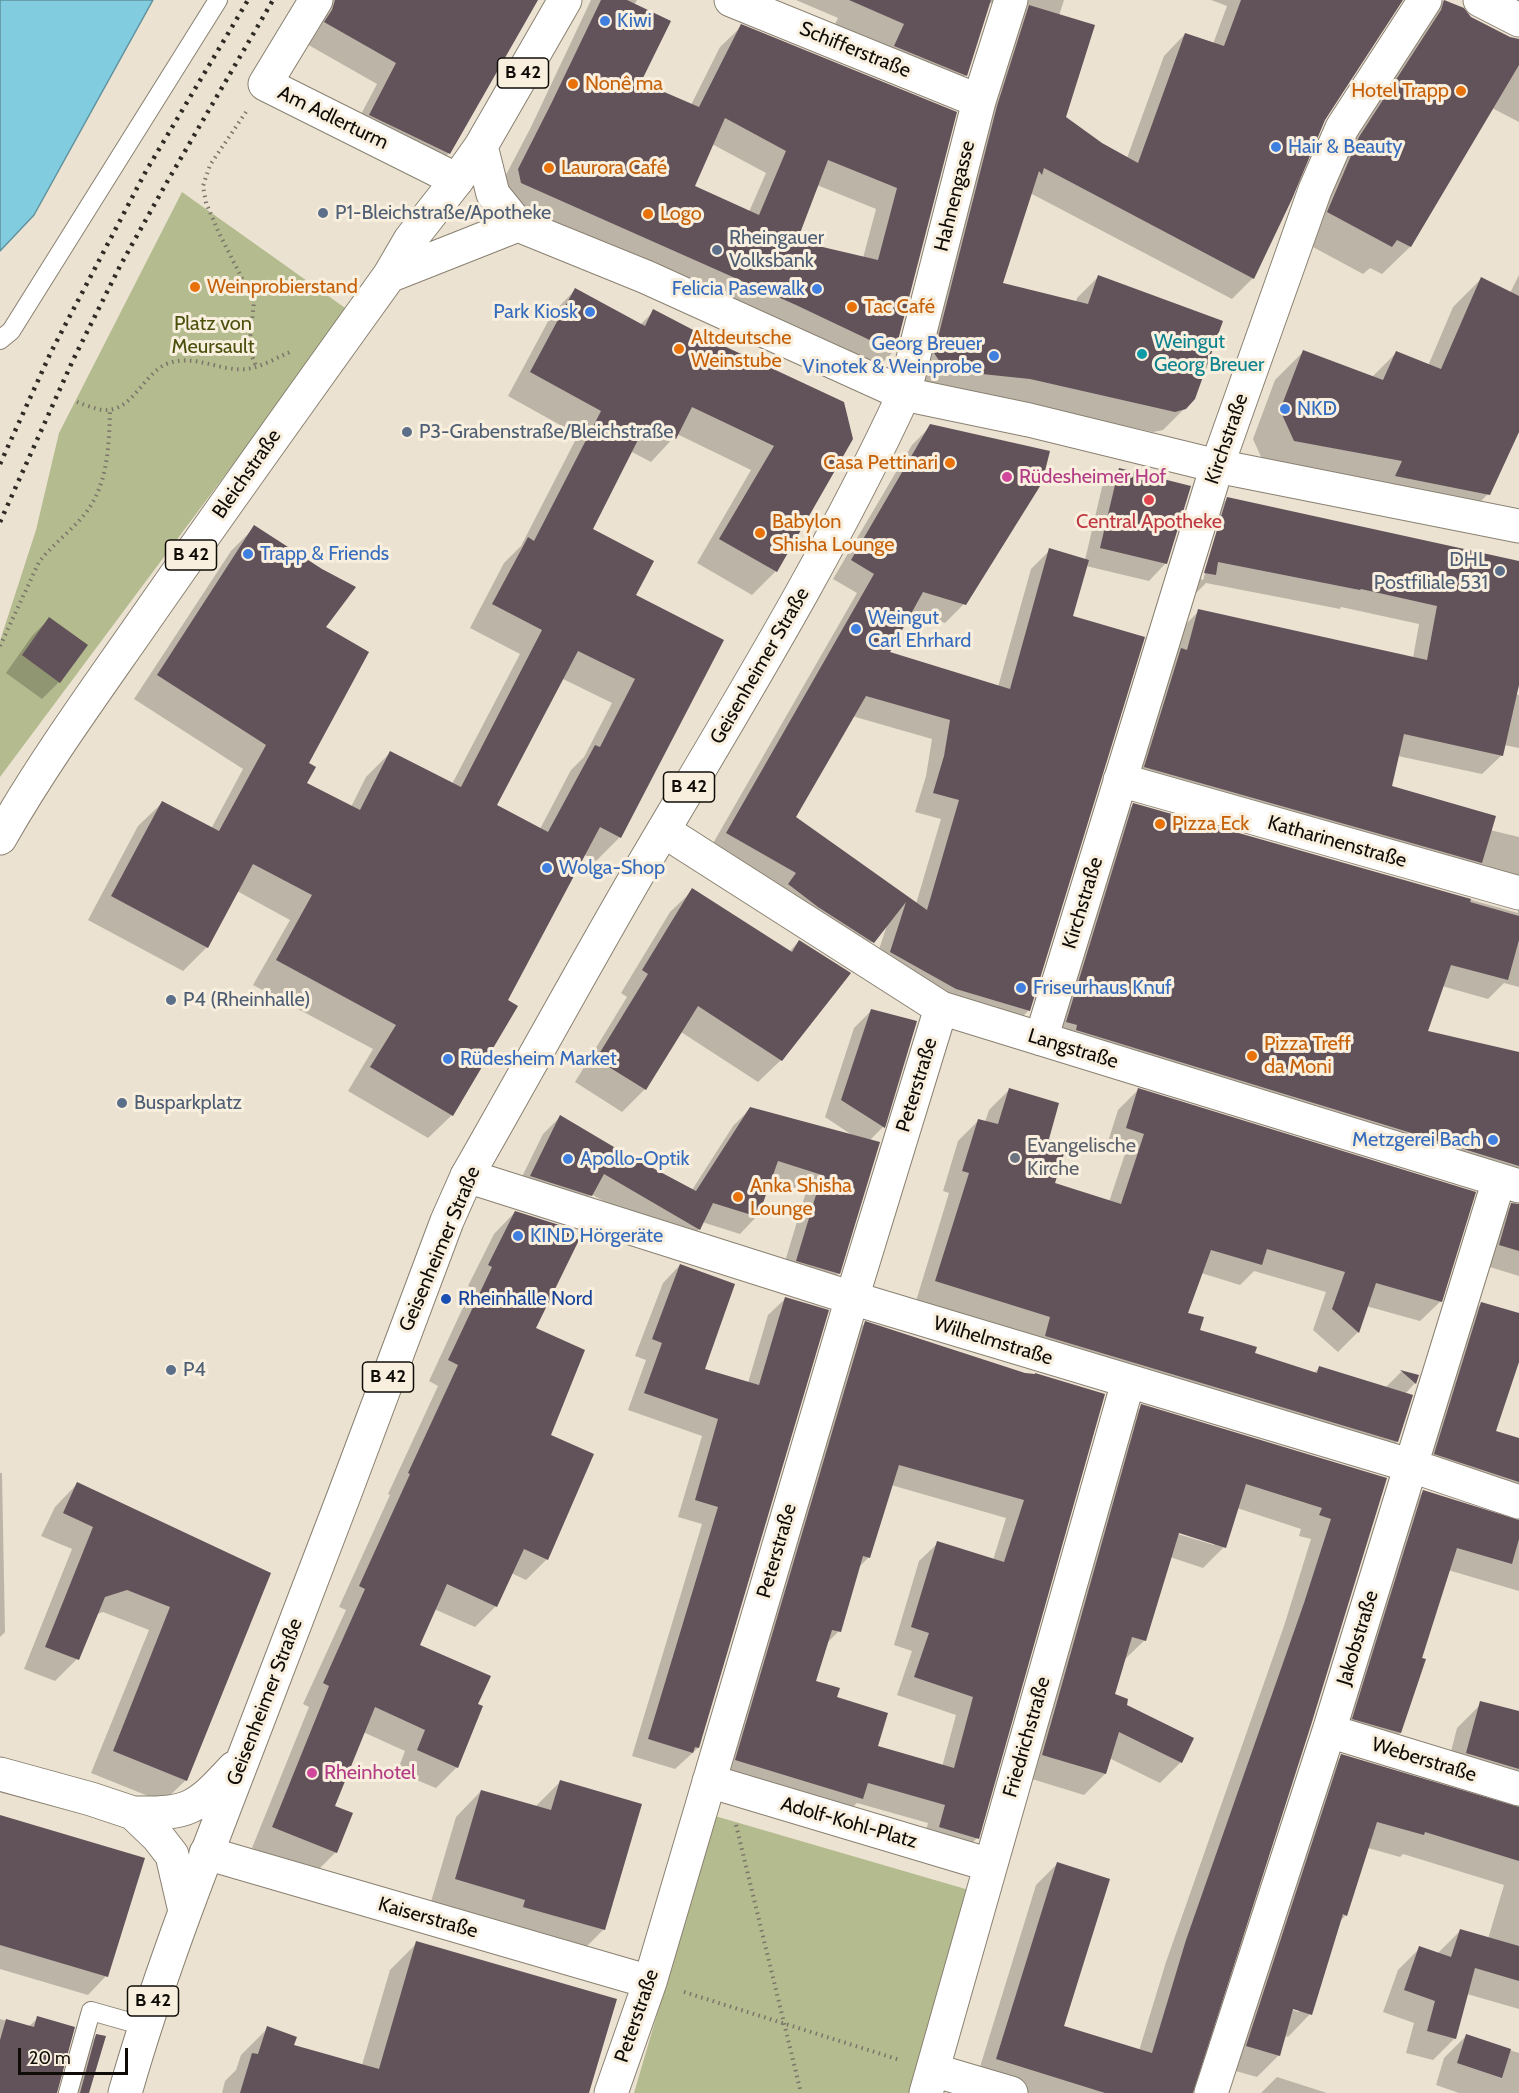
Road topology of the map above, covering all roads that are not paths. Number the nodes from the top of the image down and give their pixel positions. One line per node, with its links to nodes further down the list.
1 (218, 0): 14 (lane)
2 (316, 0): 11 (street, Am Adlerturm)
3 (565, 0): 10 (street, B 42)
4 (731, 0): 9 (street, Schifferstraße)
5 (1011, 0): 9 (street, Hahnengasse)
6 (1425, 0): 16 (street, Kirchstraße)
7 (1480, 0): 8 (street)
8 (1519, 20)
9 (980, 100): 15 (street, Hahnengasse)
10 (481, 146): 11 (street, Bleichstraße / B 42); 12 (street)
11 (457, 180): 13 (street, Bleichstraße / B 42)
12 (518, 225): 13 (street); 15 (street)
13 (388, 276): 20 (street, Bleichstraße / B 42)
14 (0, 340)
15 (904, 394): 16 (street); 19 (street, Geisenheimer Straße / B 42)
16 (1217, 466): 17 (street); 18 (street, Kirchstraße)
17 (1519, 526)
18 (1120, 780): 21 (street, Katharinenstraße); 23 (street, Kirchstraße)
19 (664, 831): 22 (street, Langstraße); 24 (street, Geisenheimer Straße / B 42)
20 (0, 838)
21 (1519, 893)
22 (941, 1008): 23 (street, Langstraße); 26 (street, Peterstraße)
23 (1041, 1039): 25 (street, Langstraße)
24 (467, 1176): 26 (street, Wilhelmstraße); 31 (street, Geisenheimer Straße / B 42)
25 (1509, 1183): 28 (street, Jakobstraße)
26 (852, 1298): 27 (street, Wilhelmstraße); 33 (street, Peterstraße)
27 (1128, 1382): 28 (street, Wilhelmstraße); 37 (street, Friedrichstraße)
28 (1412, 1466): 29 (street, Wilhelmstraße); 30 (street, Jakobstraße)
29 (1519, 1502)
30 (1329, 1731): 34 (street, Weberstraße); 46 (street, Jakobstraße)
31 (244, 1757): 35 (street, B 42); 36 (street, Geisenheimer Straße / B 42)
32 (0, 1774): 35 (street, B 42)
33 (709, 1781): 37 (street, Adolf-Kohl-Platz); 39 (street, Peterstraße)
34 (1519, 1789)
35 (132, 1813): 38 (street, B 42)
36 (206, 1853): 38 (street, Geisenheimer Straße / B 42); 39 (street, Kaiserstraße)
37 (990, 1865): 41 (street, Friedrichstraße)
38 (185, 1911): 40 (street, Geisenheimer Straße / B 42)
39 (663, 1986): 44 (street, Peterstraße)
40 (144, 2026): 42 (lane); 43 (street, Geisenheimer Straße / B 42)
41 (922, 2075): 45 (street)
42 (68, 2093)
43 (125, 2093)
44 (611, 2093)
45 (1011, 2093)
46 (1211, 2093)

